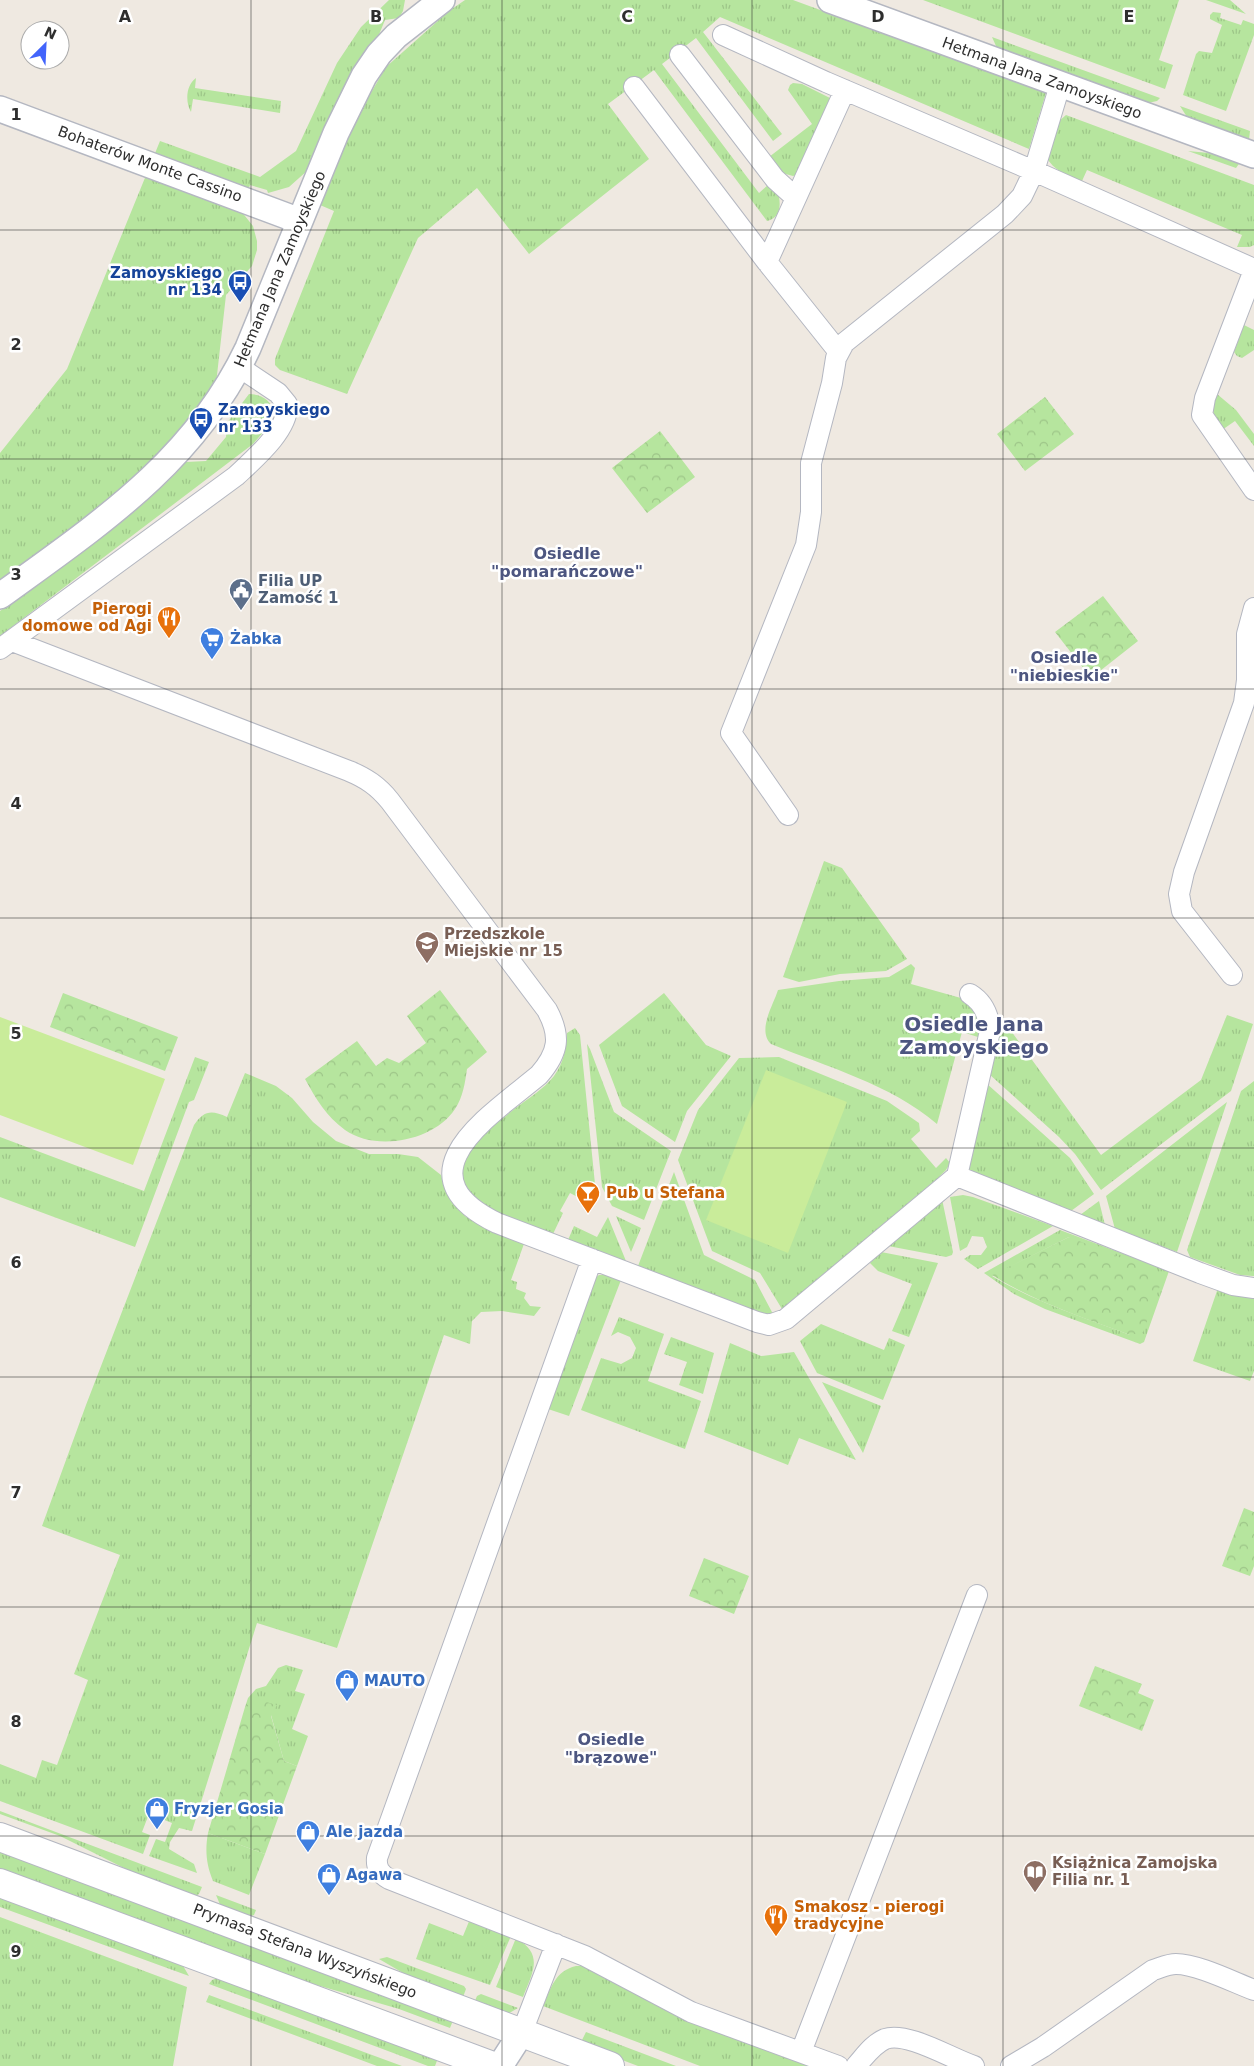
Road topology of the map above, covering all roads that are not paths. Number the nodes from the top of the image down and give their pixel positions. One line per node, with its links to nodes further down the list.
1 (830, 0): 5 (street, Hetmana Jana Zamoyskiego)
2 (436, 2): 12 (street, Hetmana Jana Zamoyskiego)
3 (723, 35): 7 (street)
4 (680, 55): 11 (street)
5 (1060, 85): 9 (street, Hetmana Jana Zamoyskiego); 10 (street)
6 (634, 87): 13 (street)
7 (845, 90): 10 (street); 11 (street)
8 (0, 109): 12 (street, Bohaterów Monte Cassino)
9 (1254, 155)
10 (1034, 171): 14 (street); 15 (street)
11 (796, 198): 13 (street)
12 (300, 221): 16 (street, Hetmana Jana Zamoyskiego)
13 (767, 262): 15 (street)
14 (1254, 270): 17 (street)
15 (838, 351): 21 (street)
16 (239, 367): 18 (street, Hetmana Jana Zamoyskiego); 20 (street)
17 (1254, 490)
18 (0, 596)
19 (1254, 608): 22 (street)
20 (6, 645): 25 (street)
21 (788, 814)
22 (1232, 975)
23 (970, 994): 24 (street)
24 (957, 1176): 25 (street); 26 (street)
25 (592, 1259): 30 (street)
26 (1254, 1288)
27 (977, 1595): 33 (street)
28 (0, 1836): 32 (main road, Prymasa Stefana Wyszyńskiego)
29 (0, 1883): 34 (main road)
30 (556, 1944): 32 (street); 33 (street)
31 (1254, 1990): 40 (street)
32 (522, 2032): 35 (street); 36 (main road, Prymasa Stefana Wyszyńskiego)
33 (801, 2052): 37 (street)
34 (493, 2066)
35 (500, 2066)
36 (610, 2066)
37 (838, 2066)
38 (856, 2066): 39 (street)
39 (974, 2066)
40 (1011, 2066)

